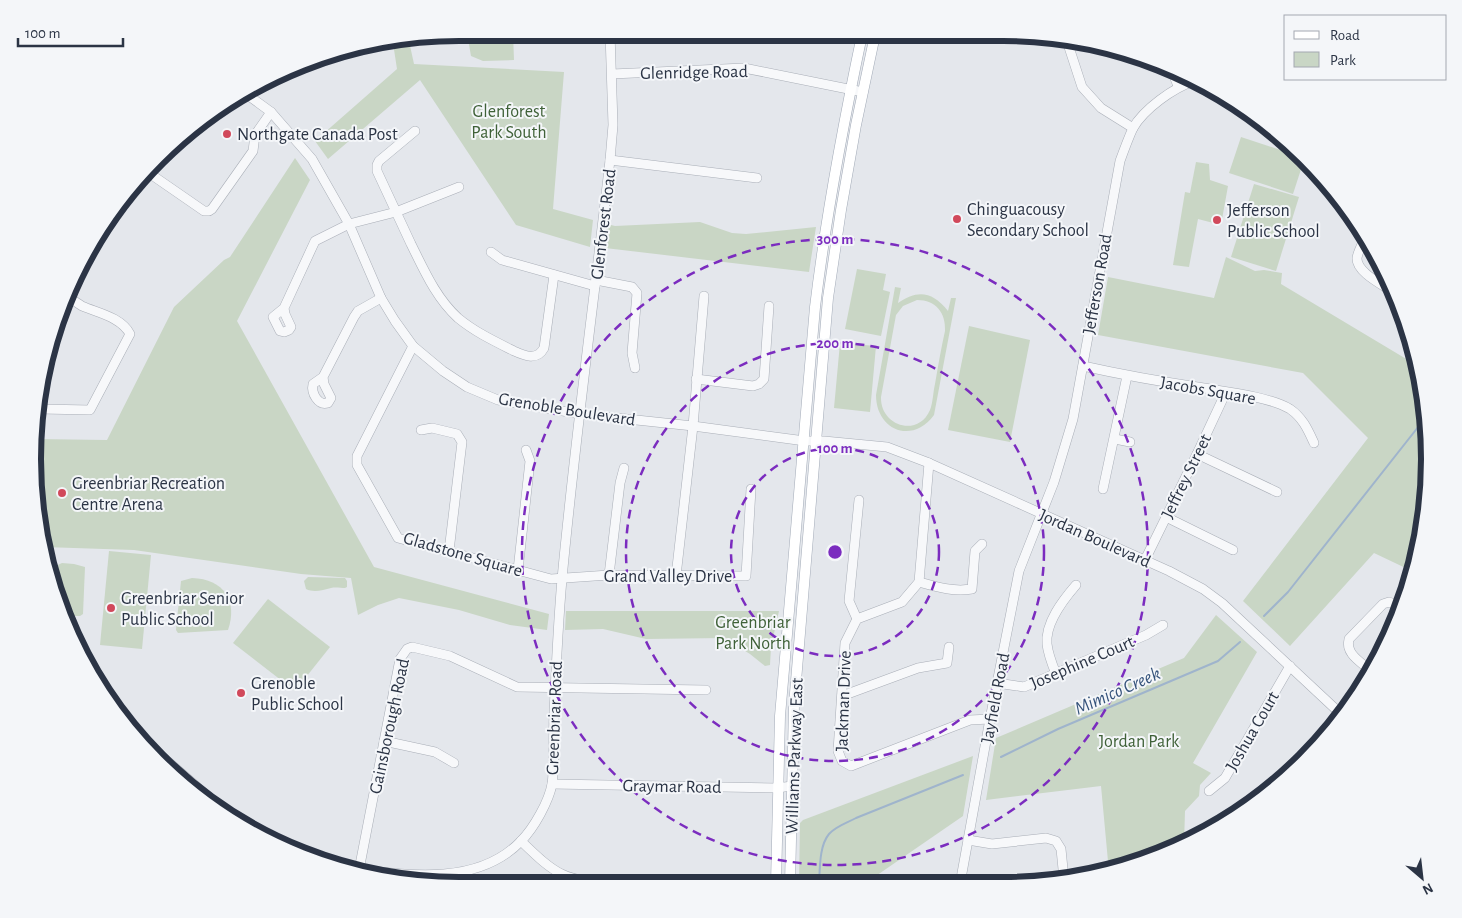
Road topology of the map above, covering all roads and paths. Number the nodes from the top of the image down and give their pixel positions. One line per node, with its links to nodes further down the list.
1 (610, 41): 5 (street, Glenforest Road)
2 (861, 41): 9 (main road, Williams Parkway East)
3 (875, 41): 10 (main road, Williams Parkway East)
4 (1069, 47): 13 (street)
5 (612, 74): 9 (street, Glenridge Road); 15 (street, Glenforest Road)
6 (1175, 78): 8 (street)
7 (1187, 83): 8 (street, Jefferson Road)
8 (1178, 86): 13 (street, Jefferson Road)
9 (850, 89): 10 (street, Glenridge Road); 43 (main road, Williams Parkway East)
10 (863, 92): 44 (main road, Williams Parkway East)
11 (250, 97): 12 (street, Grenoble Boulevard)
12 (271, 112): 16 (street); 20 (street, Grenoble Boulevard)
13 (1133, 128): 32 (street, Jefferson Road)
14 (414, 131): 19 (street)
15 (610, 160): 17 (street); 24 (street, Glenforest Road)
16 (153, 176)
17 (757, 178)
18 (459, 187): 19 (street)
19 (396, 212): 20 (street); 23 (street)
20 (349, 224): 27 (street, Grenoble Boulevard); 30 (street)
21 (1362, 246): 25 (street)
22 (491, 252): 23 (street)
23 (554, 275): 24 (street)
24 (596, 283): 33 (street); 39 (street, Glenforest Road)
25 (1383, 285)
26 (704, 296): 36 (street)
27 (381, 298): 31 (street, Grenoble Boulevard); 35 (street)
28 (73, 300): 38 (street)
29 (769, 306): 36 (street)
30 (284, 308)
31 (414, 346): 39 (street, Grenoble Boulevard); 59 (street, Gladstone Square)
32 (1083, 366): 34 (street, Jacobs Square); 55 (street, Jefferson Road)
33 (635, 368)
34 (1127, 376): 37 (street, Jacobs Square); 42 (street)
35 (323, 377)
36 (696, 379): 40 (street)
37 (1226, 392): 46 (street, Jacobs Square); 48 (street, Jeffrey Street)
38 (44, 409)
39 (580, 414): 40 (street, Grenoble Boulevard); 64 (street, Greenbriar Road)
40 (693, 426): 43 (street, Grenoble Boulevard); 63 (street)
41 (421, 430): 59 (street)
42 (1115, 439): 45 (street); 52 (street)
43 (804, 441): 44 (street, Jordan Boulevard); 84 (main road, Williams Parkway East)
44 (817, 441): 49 (street, Jordan Boulevard); 83 (main road, Williams Parkway East)
45 (1130, 442)
46 (1314, 443)
47 (526, 450): 61 (street)
48 (1197, 454): 53 (street); 56 (street, Jeffrey Street)
49 (930, 463): 55 (street, Jordan Boulevard); 65 (street)
50 (624, 468): 62 (street)
51 (751, 489): 63 (street, Grand Valley Drive)
52 (1104, 489)
53 (1277, 492)
54 (859, 500): 68 (street)
55 (1042, 514): 60 (street, Jordan Boulevard); 74 (street, Jayfield Road)
56 (1166, 516): 58 (street); 60 (street, Jeffrey Street)
57 (982, 544): 65 (street)
58 (1233, 550)
59 (450, 551): 61 (street, Gladstone Square)
60 (1145, 560): 71 (street, Jordan Boulevard)
61 (518, 570): 64 (street, Gladstone Square)
62 (609, 575): 63 (street, Grand Valley Drive); 64 (street, Grand Valley Drive)
63 (676, 576)
64 (562, 578): 75 (street, Greenbriar Road)
65 (919, 582): 68 (street)
66 (1076, 585): 73 (street)
67 (1395, 604): 72 (street)
68 (857, 619): 77 (street, Jackman Drive)
69 (1163, 625): 73 (street, Josephine Court)
70 (949, 647): 77 (street)
71 (1290, 666): 78 (street, Jordan Boulevard); 85 (street, Joshua Court)
72 (1366, 666)
73 (1056, 674): 74 (street, Josephine Court)
74 (997, 683): 79 (street, Jayfield Road)
75 (555, 688): 76 (street); 80 (street, Gainsborough Road); 82 (street, Greenbriar Road)
76 (706, 690)
77 (842, 696): 79 (street, Jackman Drive)
78 (1336, 710)
79 (990, 720): 86 (street, Jayfield Road)
80 (384, 741): 81 (street); 88 (street, Gainsborough Road)
81 (454, 764)
82 (552, 784): 84 (street, Graymar Road); 87 (street, Greenbriar Road)
83 (792, 786): 84 (street, Graymar Road); 93 (main road, Williams Parkway East)
84 (777, 788): 92 (main road, Williams Parkway East)
85 (1209, 791)
86 (968, 840): 89 (street); 94 (street, Jayfield Road)
87 (521, 841): 90 (street, Greenbriar Road); 91 (street)
88 (359, 865)
89 (1063, 872)
90 (454, 877)
91 (571, 877)
92 (776, 877)
93 (790, 877)
94 (961, 877)

